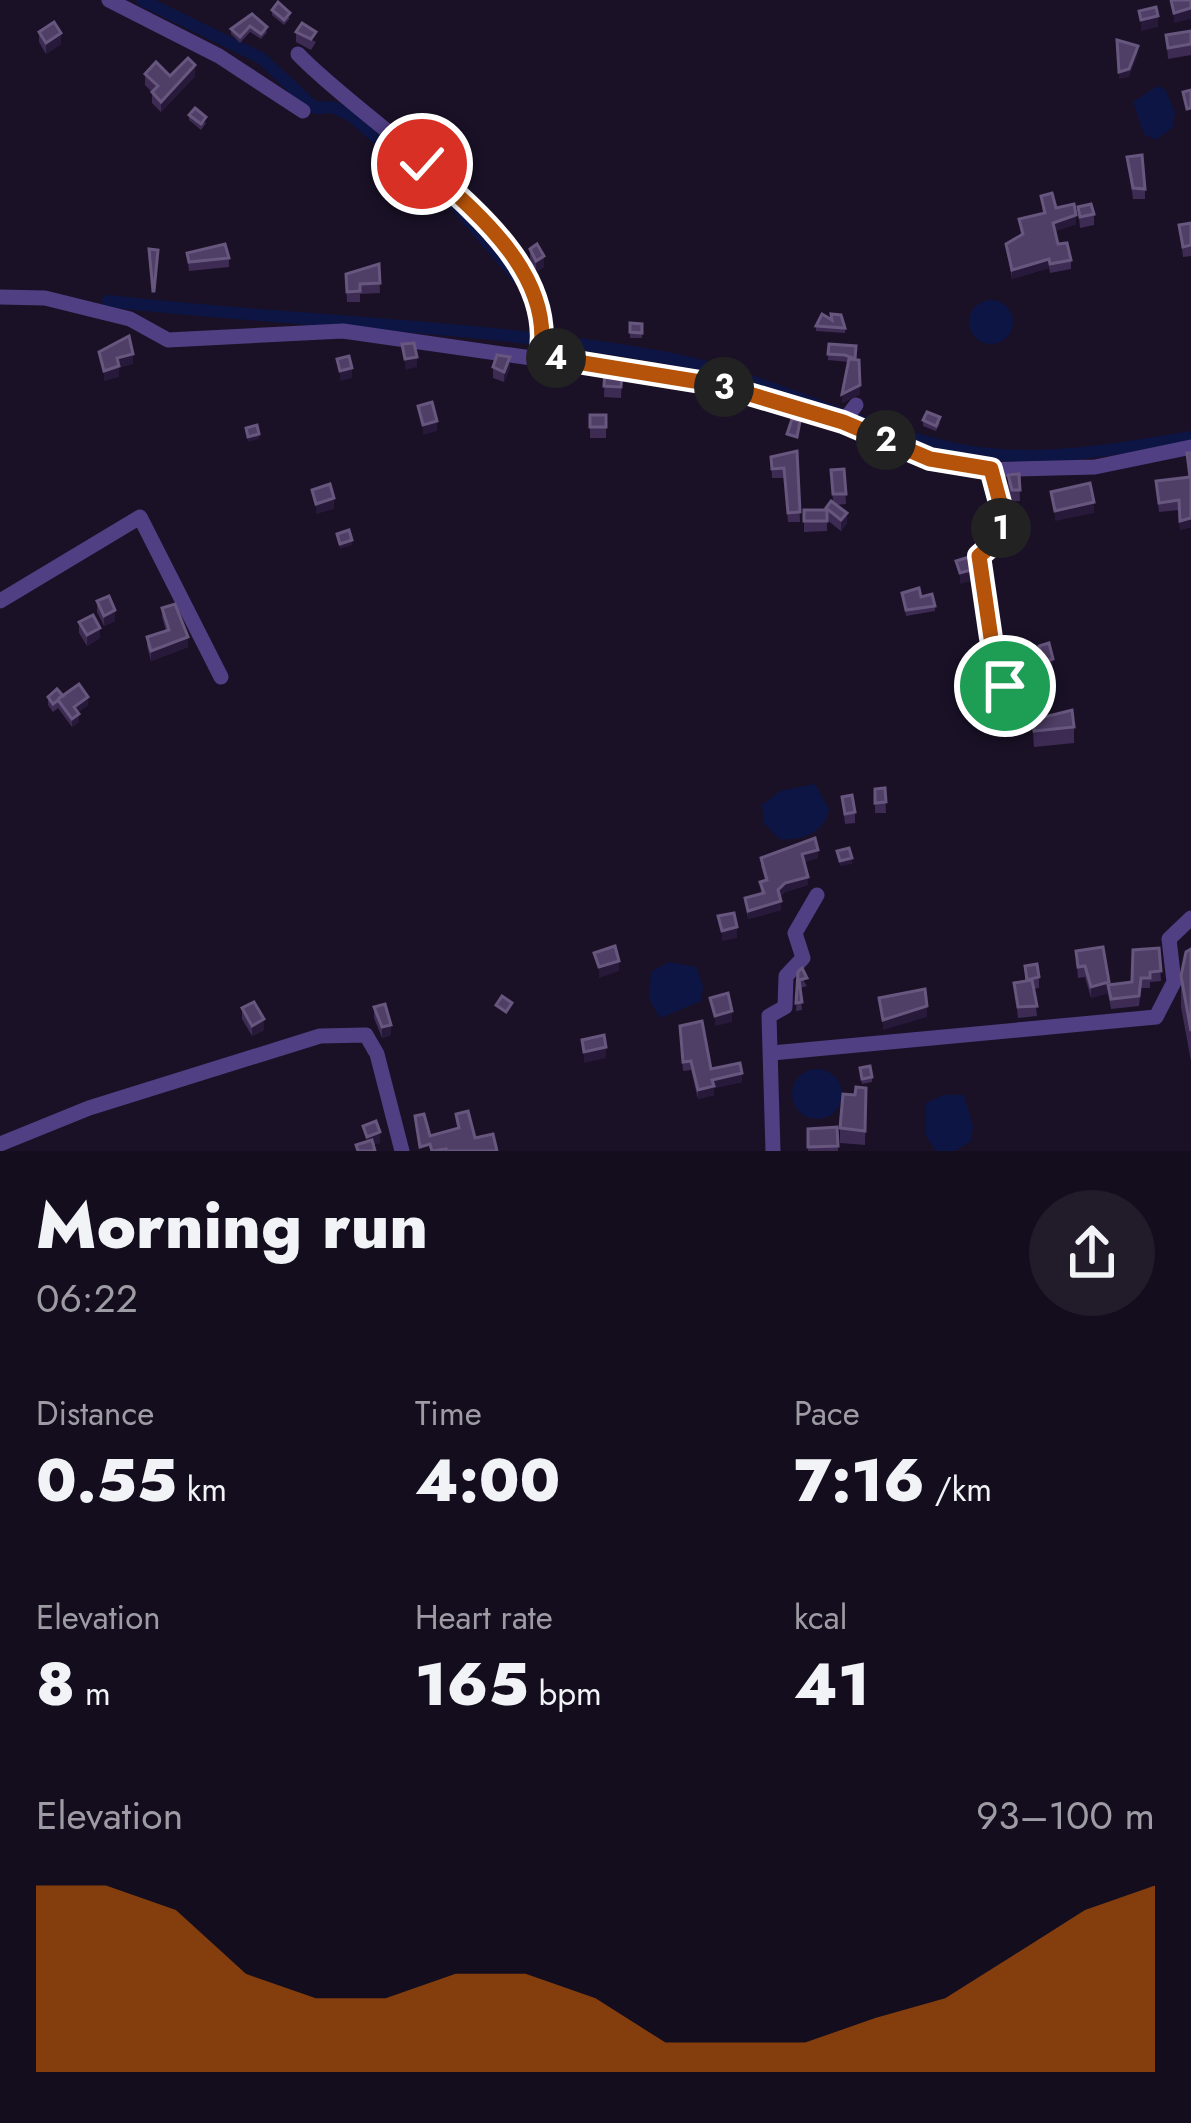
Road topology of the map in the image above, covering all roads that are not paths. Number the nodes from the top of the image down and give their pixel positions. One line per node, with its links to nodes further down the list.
1 (109, 0): 3 (street)
2 (298, 54): 5 (street)
3 (303, 111)
4 (0, 297): 5 (street)
5 (540, 356): 7 (street)
6 (856, 405): 7 (street)
7 (843, 422): 9 (street)
8 (1191, 447): 9 (street)
9 (991, 469): 12 (street)
10 (0, 601): 11 (street)
11 (221, 677)
12 (1005, 686)
13 (817, 895): 15 (street)
14 (1191, 918): 15 (street)
15 (772, 1053): 18 (street)
16 (0, 1144): 17 (street)
17 (402, 1151)
18 (773, 1151)

